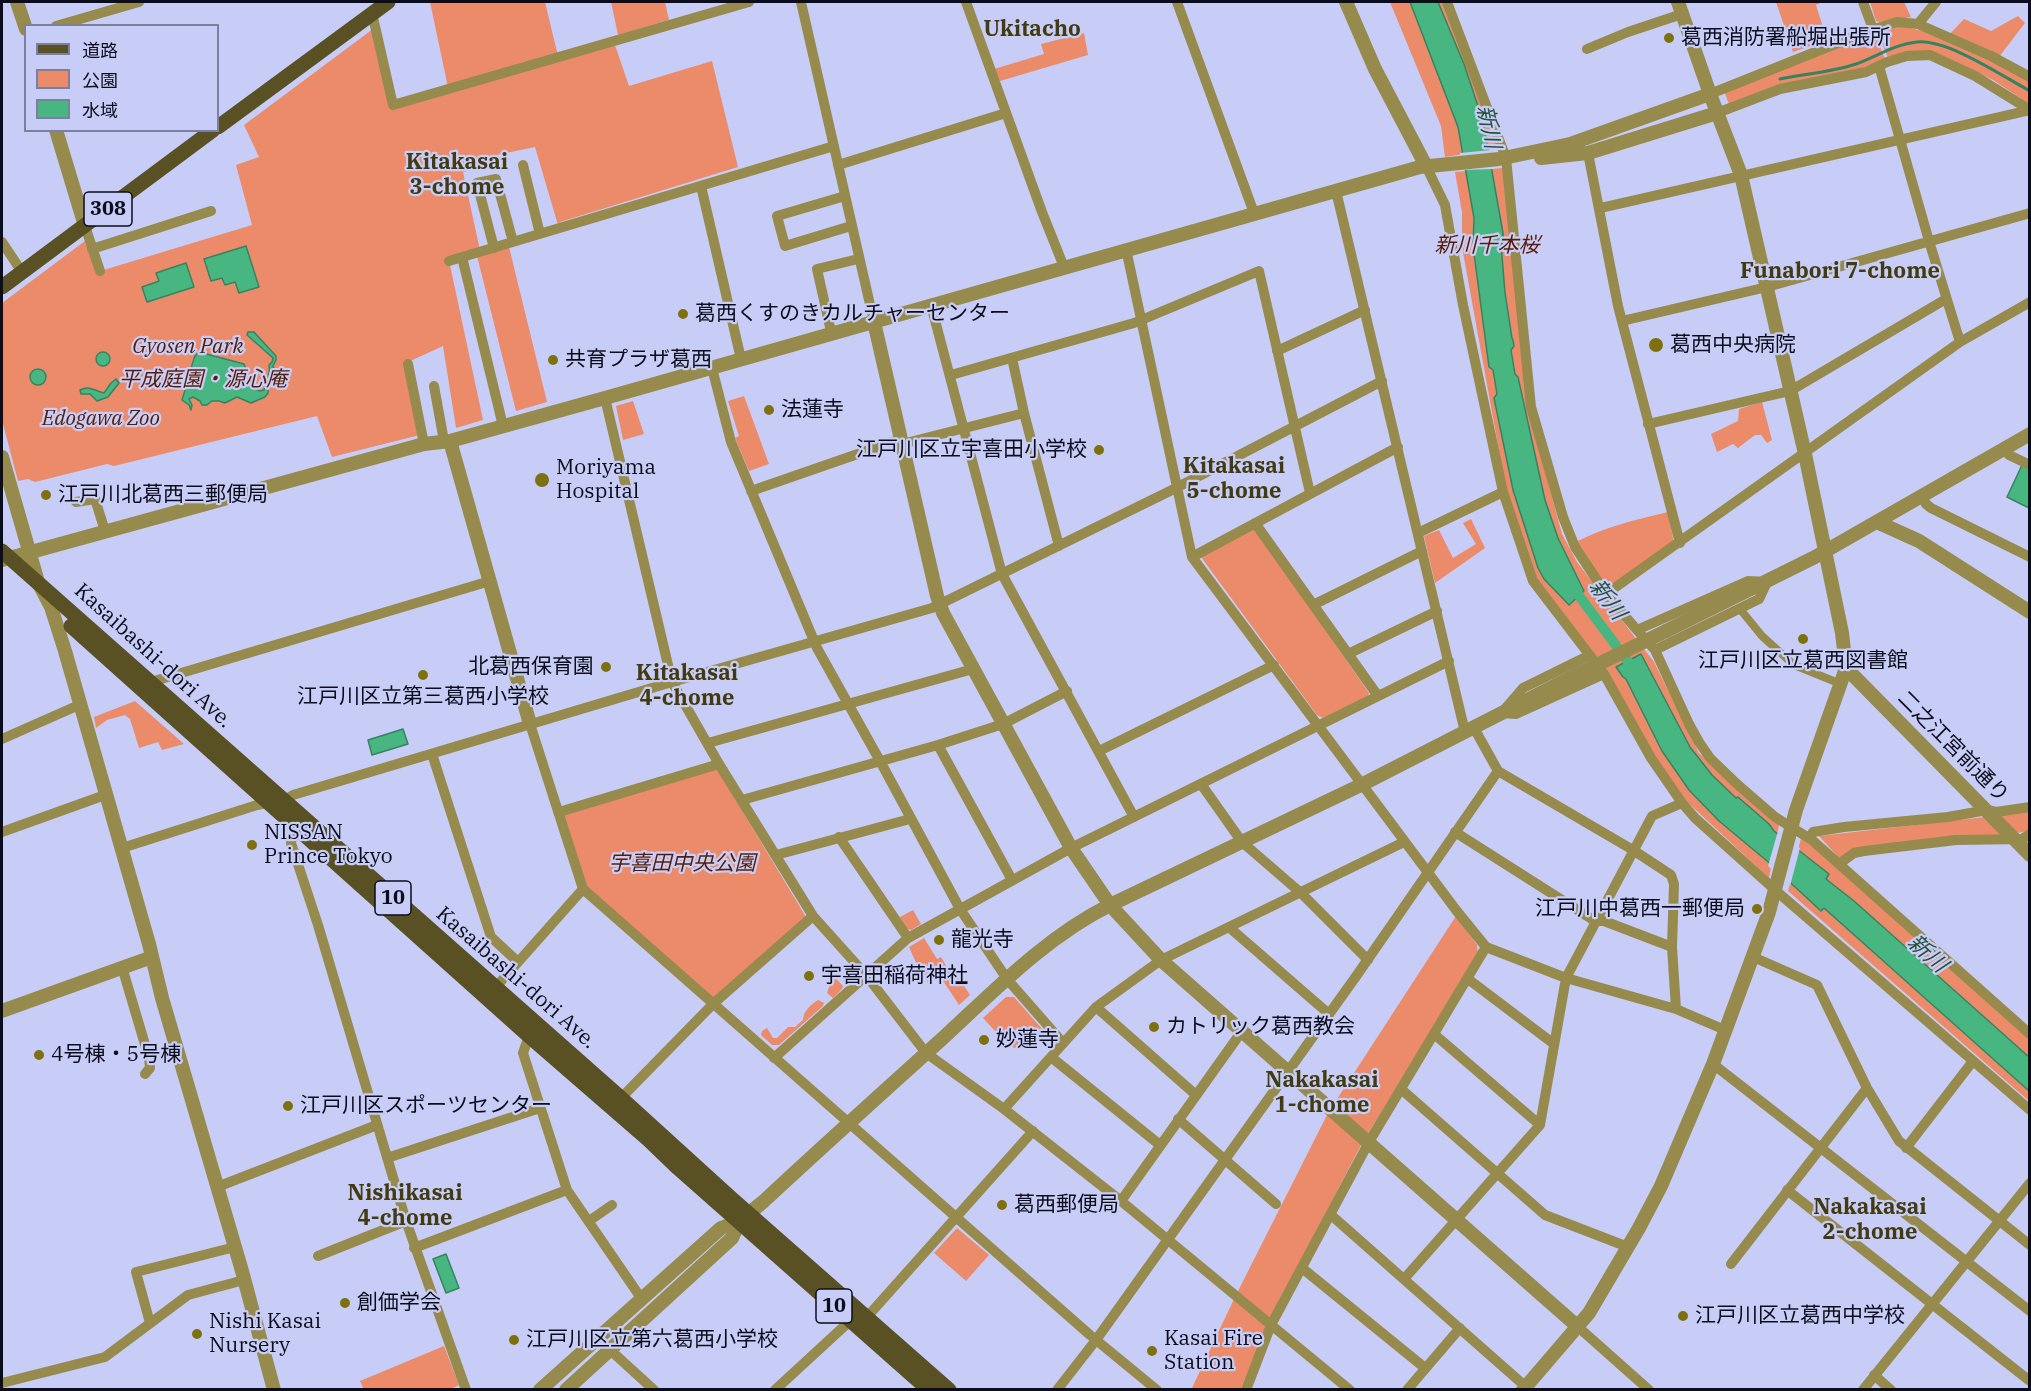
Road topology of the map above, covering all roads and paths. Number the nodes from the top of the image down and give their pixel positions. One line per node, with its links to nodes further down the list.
1 (17, 2): 14 (street)
2 (139, 2): 15 (street)
3 (388, 2): 13 (main road)
4 (749, 2): 13 (street)
5 (803, 2): 29 (street)
6 (966, 2): 23 (street)
7 (1177, 2): 41 (street)
8 (1346, 2): 34 (street)
9 (1447, 2): 31 (street)
10 (1863, 2): 17 (street)
11 (1936, 2): 16 (street)
12 (1680, 8): 18 (street); 21 (street)
13 (372, 13): 25 (main road)
14 (24, 24)
15 (63, 24)
16 (1918, 24): 17 (street); 20 (street)
17 (1873, 29): 21 (street)
18 (1587, 49)
19 (1879, 66): 22 (street); 24 (street); 28 (street)
20 (2030, 77)
21 (1710, 94): 24 (street); 31 (street)
22 (2030, 110): 28 (street)
23 (1006, 113): 33 (street); 55 (street)
24 (1717, 113): 30 (street); 35 (street)
25 (219, 126)
26 (57, 132): 43 (street)
27 (210, 132): 43 (main road, 308)
28 (1900, 139): 35 (street); 46 (street)
29 (834, 146): 33 (street); 36 (street)
30 (1588, 153): 31 (street); 39 (street)
31 (1503, 159): 34 (street); 115 (street)
32 (523, 165): 45 (street)
33 (838, 165): 38 (street)
34 (1426, 166): 37 (street); 95 (street)
35 (1741, 175): 39 (street); 59 (street)
36 (701, 186): 45 (street); 71 (street)
37 (1336, 191): 41 (street); 63 (street)
38 (845, 196): 44 (street); 44 (street)
39 (1599, 208): 65 (street)
40 (211, 211): 50 (street)
41 (1254, 213): 51 (street)
42 (2030, 213): 46 (street)
43 (85, 225): 50 (street); 57 (main road, 308)
44 (851, 226): 53 (street)
45 (540, 234): 48 (street)
46 (1929, 241): 59 (street); 60 (street)
47 (2, 242): 57 (street)
48 (513, 242): 49 (street); 49 (street)
49 (494, 248): 52 (street)
50 (92, 249): 56 (street)
51 (1126, 249): 55 (street); 64 (street)
52 (462, 257): 54 (street); 81 (street)
53 (858, 259): 66 (street); 67 (street)
54 (449, 261)
55 (1064, 267): 62 (street)
56 (100, 271)
57 (22, 272): 58 (main road, 308)
58 (2, 286)
59 (1767, 287): 65 (street); 77 (street)
60 (1946, 299): 68 (street); 77 (street)
61 (2030, 302): 68 (street)
62 (931, 305): 66 (street); 74 (street)
63 (1365, 310): 69 (street); 75 (street)
64 (1142, 320): 69 (street); 70 (street); 93 (street)
65 (1622, 321): 80 (street)
66 (874, 322): 71 (street); 86 (street)
67 (830, 327)
68 (1960, 342): 90 (street)
69 (1277, 351): 82 (street)
70 (1012, 358): 74 (street); 79 (street)
71 (741, 360): 73 (street)
72 (408, 364): 87 (street)
73 (712, 368): 78 (street); 94 (street)
74 (951, 375): 83 (street)
75 (1382, 381): 82 (street); 88 (street)
76 (434, 386): 85 (street)
77 (1790, 391): 80 (street); 90 (street)
78 (606, 398): 81 (street); 133 (street)
79 (1024, 413): 83 (street); 104 (street)
80 (1648, 424): 103 (street)
81 (502, 426): 85 (street)
82 (1295, 426): 93 (street); 96 (street)
83 (965, 429): 86 (street); 111 (street)
84 (2030, 434): 89 (street)
85 (447, 441): 87 (street); 112 (street)
86 (902, 442): 94 (street); 116 (street)
87 (424, 444): 101 (street)
88 (1398, 447): 96 (street); 102 (street)
89 (2005, 448): 92 (street); 97 (street)
90 (1804, 454): 103 (street); 107 (street)
91 (2, 457): 105 (street)
92 (2030, 465)
93 (1176, 488): 104 (street); 108 (street)
94 (751, 491): 123 (street)
95 (1503, 492): 102 (street); 126 (street)
96 (1310, 493): 100 (street)
97 (1922, 496): 99 (street); 109 (street)
98 (76, 502): 101 (street)
99 (1877, 522): 107 (street); 121 (street)
100 (1256, 523): 108 (street); 117 (street)
101 (105, 531): 105 (street)
102 (1418, 533): 106 (street)
103 (1680, 543): 115 (street)
104 (1059, 546): 111 (street)
105 (29, 551): 110 (street); 113 (street)
106 (1422, 551): 117 (street); 120 (street)
107 (1825, 551): 114 (street); 129 (street)
108 (1192, 557): 128 (street)
109 (2030, 557)
110 (3, 558): 113 (main road, Kasaibashi-dori Ave. / 10); 118 (main road, Kasaibashi-dori Ave. / 10)
111 (1002, 574): 116 (street); 135 (street)
112 (490, 581): 132 (street); 140 (street)
113 (38, 582): 118 (street); 132 (main road, Kasaibashi-dori Ave. / 10)
114 (1767, 582): 119 (street); 122 (street); 139 (street, bridge)
115 (1606, 594): 122 (street)
116 (940, 604): 123 (street); 130 (street)
117 (1313, 605): 125 (street)
118 (51, 607): 137 (street); 157 (main road, Kasaibashi-dori Ave. / 10)
119 (1740, 609): 124 (street); 134 (street)
120 (1437, 610): 125 (street); 127 (street)
121 (2030, 612)
122 (1637, 630): 124 (street)
123 (814, 642): 133 (street); 138 (street)
124 (1655, 650): 165 (street)
125 (1348, 654): 136 (street)
126 (1590, 655): 131 (street); 139 (street)
127 (1449, 662): 136 (street); 143 (street)
128 (1274, 665): 142 (street); 147 (street)
129 (1846, 668): 134 (street); 160 (street, 二之江宮前通り)
130 (973, 669): 138 (street); 141 (street)
131 (1604, 674): 139 (street); 158 (street)
132 (151, 682): 155 (main road, Kasaibashi-dori Ave. / 10)
133 (672, 682): 140 (street); 145 (street)
134 (1840, 684): 165 (street)
135 (1067, 691): 141 (street); 147 (street)
136 (1378, 696): 142 (street)
137 (79, 705): 144 (street); 154 (street)
138 (847, 705): 145 (street); 149 (street)
139 (1502, 713): 143 (street)
140 (530, 724): 148 (street); 161 (street)
141 (1003, 724): 146 (street); 175 (street)
142 (1319, 725): 152 (street); 153 (street)
143 (1470, 730): 151 (street); 153 (street)
144 (2, 739)
145 (708, 743): 150 (street)
146 (938, 745): 149 (street); 181 (street)
147 (1099, 751): 162 (street)
148 (432, 754): 155 (street); 197 (street)
149 (880, 761): 156 (street); 163 (street)
150 (719, 764): 156 (street); 161 (street)
151 (1498, 771): 167 (street); 176 (street)
152 (1201, 784): 162 (street); 172 (street)
153 (1363, 784): 172 (street); 173 (street)
154 (105, 795): 166 (street); 174 (street)
155 (284, 800): 157 (street); 164 (main road, Kasaibashi-dori Ave. / 10)
156 (742, 800): 177 (street)
157 (268, 802): 164 (main road, Kasaibashi-dori Ave. / 10); 174 (street)
158 (1682, 803): 176 (street); 182 (street)
159 (2030, 807): 160 (street)
160 (1987, 810): 170 (street); 171 (street, 二之江宮前通り)
161 (559, 812): 183 (street)
162 (1134, 817): 175 (street)
163 (910, 819): 169 (street); 186 (street)
164 (302, 825): 203 (main road, Kasaibashi-dori Ave. / 10); 213 (main road, Kasaibashi-dori Ave. / 10); 232 (street)
165 (1791, 830): 170 (street); 182 (street)
166 (2, 832)
167 (1455, 832): 180 (street); 188 (street)
168 (2030, 834): 171 (street)
169 (839, 837): 177 (street); 190 (street)
170 (1810, 837): 179 (street)
171 (2013, 839): 178 (street, 二之江宮前通り); 179 (street)
172 (1242, 842): 184 (street); 185 (street)
173 (1404, 842): 180 (street); 184 (street)
174 (122, 848): 193 (street)
175 (1071, 848): 181 (street); 185 (street)
176 (1633, 850): 188 (street); 191 (street)
177 (776, 855): 187 (street)
178 (2030, 855)
179 (1839, 864): 212 (street)
180 (1427, 872): 192 (street); 196 (street)
181 (1012, 880): 186 (street)
182 (1776, 886): 194 (street); 219 (street)
183 (583, 890): 197 (street); 204 (street)
184 (1301, 893): 189 (street); 196 (street)
185 (1110, 905): 195 (street); 201 (street)
186 (960, 909): 190 (street); 201 (street)
187 (813, 916): 199 (street); 204 (street)
188 (1595, 921): 191 (street); 200 (street)
189 (1230, 928): 195 (street); 208 (street)
190 (908, 938): 199 (street)
191 (1672, 946): 206 (street)
192 (1486, 947): 200 (street); 202 (street)
193 (152, 957): 198 (street); 243 (street)
194 (1753, 957): 209 (street); 223 (street)
195 (1161, 960): 205 (street); 210 (street)
196 (1368, 960): 208 (street)
197 (518, 962): 203 (street)
198 (122, 967): 207 (street); 222 (street)
199 (866, 975): 216 (street); 218 (street)
200 (1566, 978): 206 (street); 215 (street)
201 (1007, 979): 214 (street); 216 (street)
202 (1468, 979): 211 (street); 215 (street)
203 (495, 988): 226 (main road, Kasaibashi-dori Ave. / 10)
204 (713, 1004): 218 (street); 226 (street)
205 (1096, 1007): 214 (street); 225 (street)
206 (1676, 1009): 209 (street)
207 (2, 1011)
208 (1329, 1014): 221 (street)
209 (1725, 1030): 220 (street)
210 (1242, 1031): 221 (street); 225 (street)
211 (1434, 1034): 224 (street); 233 (street)
212 (2030, 1034)
213 (529, 1036): 227 (street); 251 (main road, Kasaibashi-dori Ave. / 10)
214 (1062, 1043): 217 (street)
215 (1554, 1044): 233 (street)
216 (926, 1053): 228 (street); 231 (street)
217 (1051, 1057): 228 (street); 236 (street)
218 (774, 1058): 231 (street)
219 (1973, 1061): 229 (street); 238 (street)
220 (1713, 1064): 237 (street); 259 (street)
221 (1287, 1072): 235 (street); 240 (street)
222 (146, 1074)
223 (1867, 1088): 237 (street); 238 (street)
224 (1401, 1089): 235 (street); 241 (street)
225 (1196, 1095): 230 (street)
226 (621, 1098): 251 (main road, Kasaibashi-dori Ave. / 10)
227 (540, 1108): 239 (street); 244 (street)
228 (1004, 1109): 234 (street)
229 (2030, 1110)
230 (1179, 1119): 236 (street); 240 (street)
231 (848, 1122): 250 (street); 251 (street)
232 (377, 1125): 239 (street); 243 (street)
233 (1540, 1125): 241 (street)
234 (1033, 1131): 246 (street); 250 (street)
235 (1369, 1142): 249 (street); 254 (street)
236 (1160, 1145): 246 (street)
237 (1820, 1148): 245 (street); 262 (street)
238 (1906, 1148): 255 (street)
239 (387, 1158): 252 (street)
240 (1224, 1159): 247 (street); 256 (street)
241 (1497, 1174): 254 (street); 259 (street)
242 (2030, 1183): 255 (street)
243 (217, 1187): 258 (street)
244 (567, 1190): 253 (street); 260 (street)
245 (1787, 1190): 263 (street); 268 (street)
246 (1121, 1201): 256 (street)
247 (1276, 1204)
248 (612, 1206): 253 (street)
249 (1331, 1215): 264 (street); 265 (street)
250 (957, 1217): 270 (street); 277 (street)
251 (744, 1218): 267 (street); 270 (main road, Kasaibashi-dori Ave. / 10); 271 (main road, Kasaibashi-dori Ave. / 10); 278 (street)
252 (406, 1221): 260 (street); 261 (street)
253 (589, 1221): 267 (street)
254 (1456, 1221): 265 (street); 274 (street)
255 (1999, 1221): 257 (street); 262 (street)
256 (1167, 1240): 273 (street); 277 (street)
257 (2030, 1245)
258 (234, 1247): 266 (street); 272 (street)
259 (1628, 1247): 274 (street)
260 (414, 1248): 286 (street)
261 (318, 1256)
262 (1966, 1262): 268 (street); 269 (street)
263 (1731, 1264)
264 (1302, 1268): 273 (street); 279 (street)
265 (1404, 1279): 275 (street)
266 (244, 1280): 272 (street); 285 (street)
267 (641, 1298): 276 (street)
268 (1932, 1304): 280 (street); 281 (street)
269 (2030, 1311)
270 (867, 1317): 292 (main road, Kasaibashi-dori Ave. / 10)
271 (851, 1320): 290 (street); 291 (main road, Kasaibashi-dori Ave. / 10)
272 (150, 1323): 282 (street)
273 (1271, 1325): 283 (street); 295 (street)
274 (1577, 1326): 284 (street); 297 (street)
275 (1460, 1328): 279 (street); 284 (street)
276 (597, 1338): 278 (street); 287 (street)
277 (1096, 1340): 293 (street); 294 (street)
278 (610, 1350): 288 (street); 289 (street)
279 (1425, 1368): 296 (street)
280 (1874, 1376): 298 (street); 299 (street)
281 (2030, 1381)
282 (2, 1383)
283 (1249, 1388)
284 (1524, 1388)
285 (274, 1389)
286 (466, 1389)
287 (540, 1389)
288 (566, 1389)
289 (654, 1389)
290 (775, 1389)
291 (930, 1389)
292 (949, 1389)
293 (1057, 1389)
294 (1157, 1389)
295 (1350, 1389)
296 (1407, 1389)
297 (1649, 1389)
298 (1863, 1389)
299 (1891, 1389)

